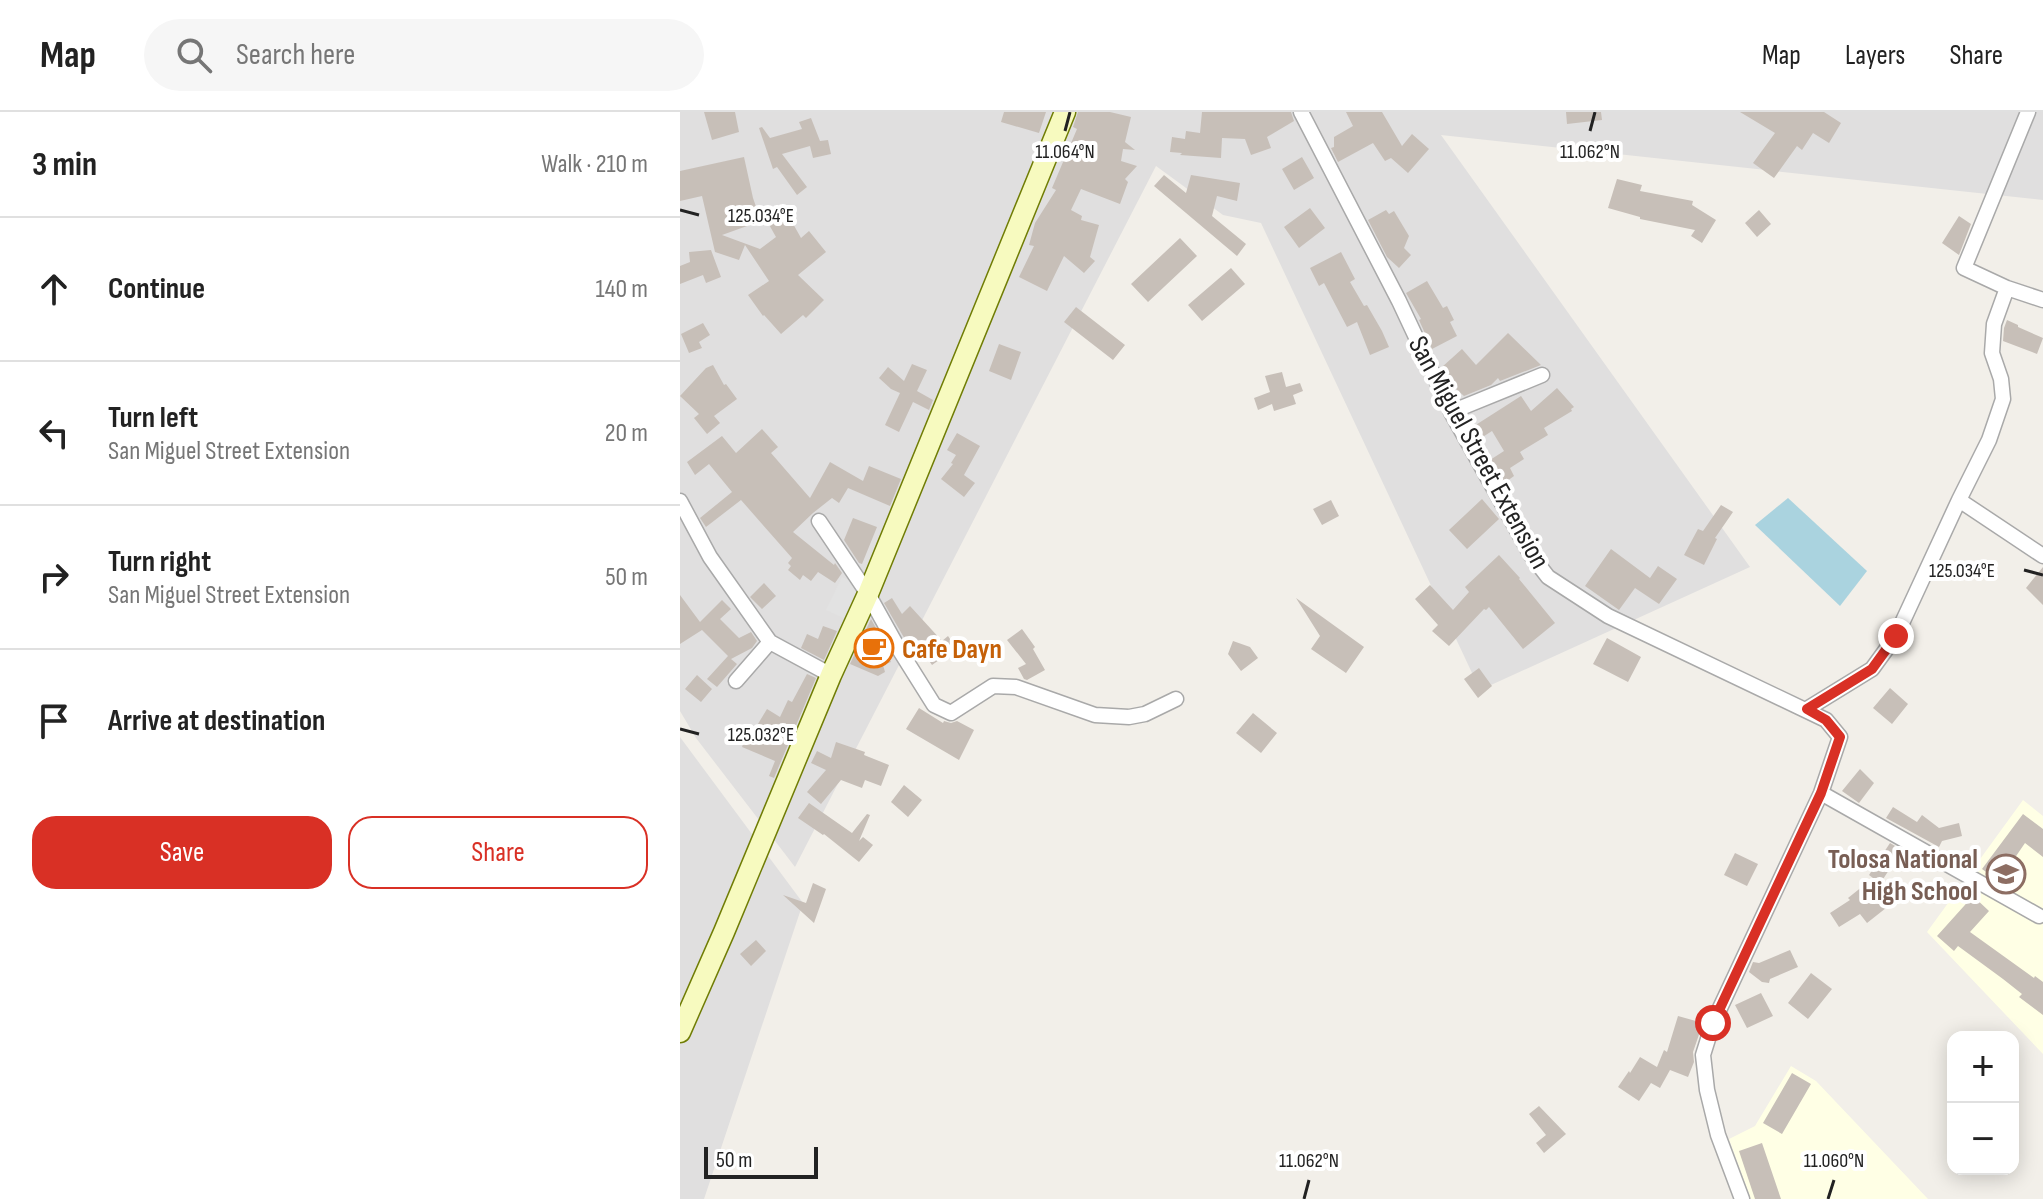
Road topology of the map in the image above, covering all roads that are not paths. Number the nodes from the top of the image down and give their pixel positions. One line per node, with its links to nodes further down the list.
1 (1065, 112): 12 (street)
2 (1301, 112): 7 (street, San Miguel Street Extension)
3 (2028, 112): 4 (street)
4 (2007, 288): 5 (street); 8 (street)
5 (2043, 300)
6 (1542, 375): 7 (street)
7 (1451, 412): 17 (street, San Miguel Street Extension)
8 (1959, 500): 11 (street); 17 (street)
9 (680, 501): 13 (street)
10 (819, 521): 12 (street)
11 (2043, 556)
12 (868, 594): 14 (street); 16 (street)
13 (770, 642): 14 (street); 15 (street)
14 (831, 675): 20 (street)
15 (736, 681)
16 (1176, 699)
17 (1807, 709): 18 (street, San Miguel Street Extension)
18 (1821, 793): 19 (street); 21 (street)
19 (2039, 916)
20 (680, 1032)
21 (1742, 1199)

